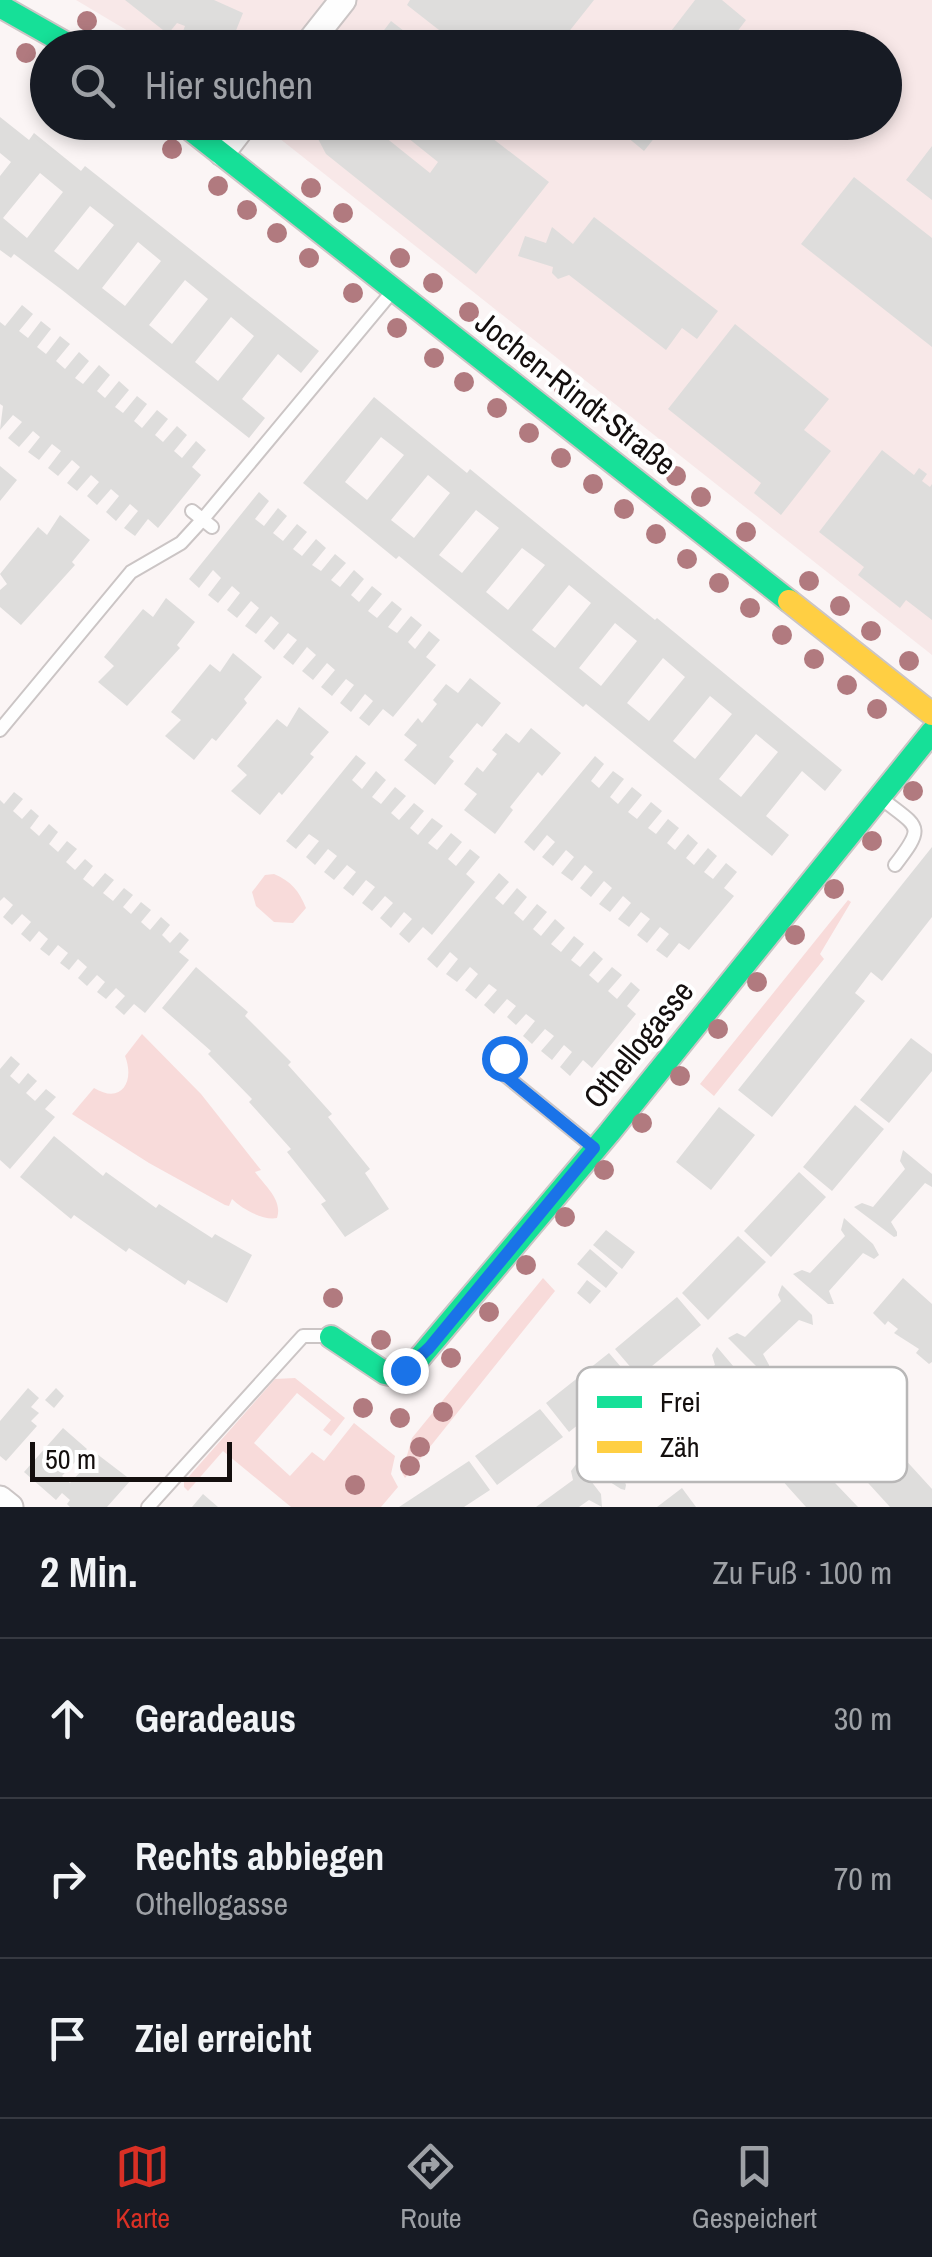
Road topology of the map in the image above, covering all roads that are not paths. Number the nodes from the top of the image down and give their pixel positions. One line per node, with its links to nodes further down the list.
1 (343, 0): 4 (street)
2 (0, 6): 3 (street)
3 (42, 30)
4 (320, 30)
5 (205, 140): 7 (street, Jochen-Rindt-Straße)
6 (232, 140): 7 (street)
7 (222, 153): 8 (street, Jochen-Rindt-Straße)
8 (392, 291): 9 (street, Jochen-Rindt-Straße); 10 (lane)
9 (932, 714)
10 (0, 730)
11 (932, 732): 12 (street, Othellogasse)
12 (880, 798): 13 (lane); 15 (street, Othellogasse)
13 (895, 865)
14 (504, 1058): 15 (lane)
15 (594, 1148): 16 (street, Othellogasse)
16 (331, 1336): 19 (lane)
17 (0, 1498): 18 (street)
18 (10, 1507)
19 (148, 1507)

